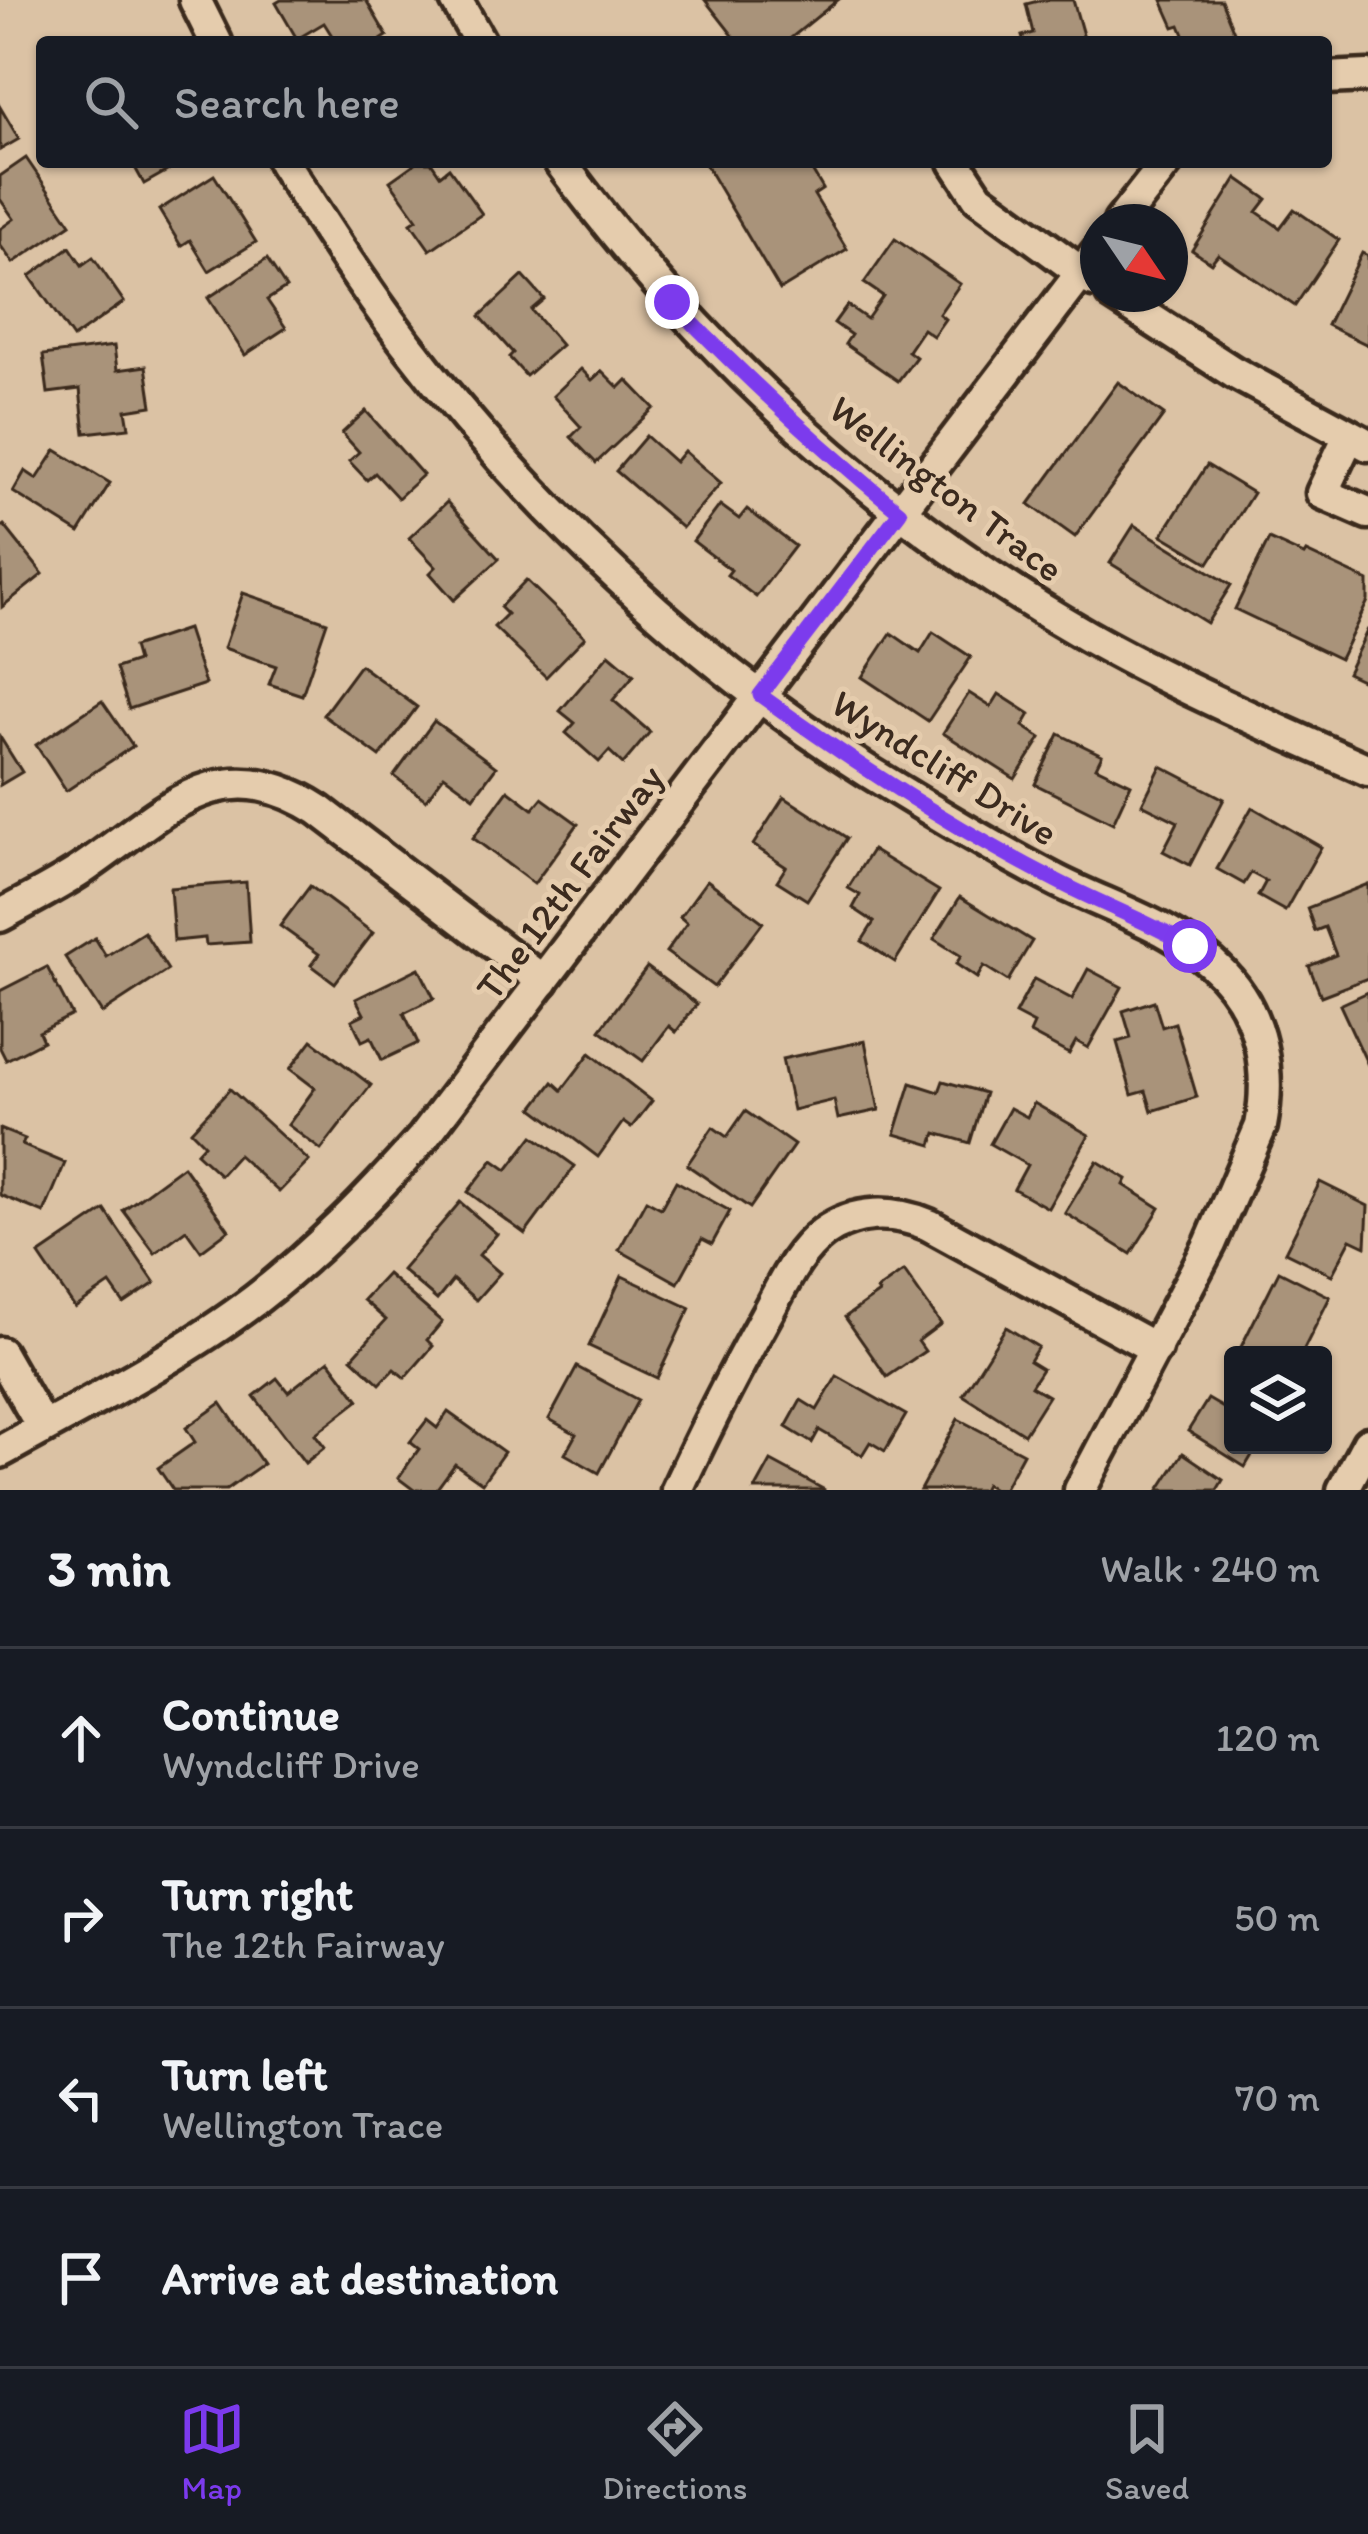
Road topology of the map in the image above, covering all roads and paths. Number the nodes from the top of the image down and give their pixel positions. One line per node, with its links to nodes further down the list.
1 (196, 0): 3 (street)
2 (456, 0): 4 (street)
3 (213, 36)
4 (477, 36)
5 (1368, 76): 6 (street)
6 (1332, 78)
7 (287, 168): 18 (street, Wyndcliff Drive)
8 (564, 168): 16 (street, Wellington Trace)
9 (959, 168): 12 (street)
10 (1162, 168): 11 (street)
11 (1134, 204)
12 (1080, 261)
13 (1080, 284): 16 (street, The 12th Fairway)
14 (1140, 312): 15 (street)
15 (1359, 441): 17 (street)
16 (900, 512): 18 (street, The 12th Fairway); 19 (street, Wellington Trace)
17 (1368, 513)
18 (760, 695): 21 (street, The 12th Fairway); 22 (street, Wyndcliff Drive)
19 (1368, 770)
20 (0, 916): 21 (street)
21 (543, 981): 24 (street, The 12th Fairway)
22 (1156, 1349): 27 (street); 28 (street, Wyndcliff Drive)
23 (0, 1353): 24 (street)
24 (43, 1428): 26 (street, The 12th Fairway)
25 (1368, 1443): 29 (street)
26 (0, 1452)
27 (676, 1490)
28 (1080, 1490)
29 (1342, 1490)

